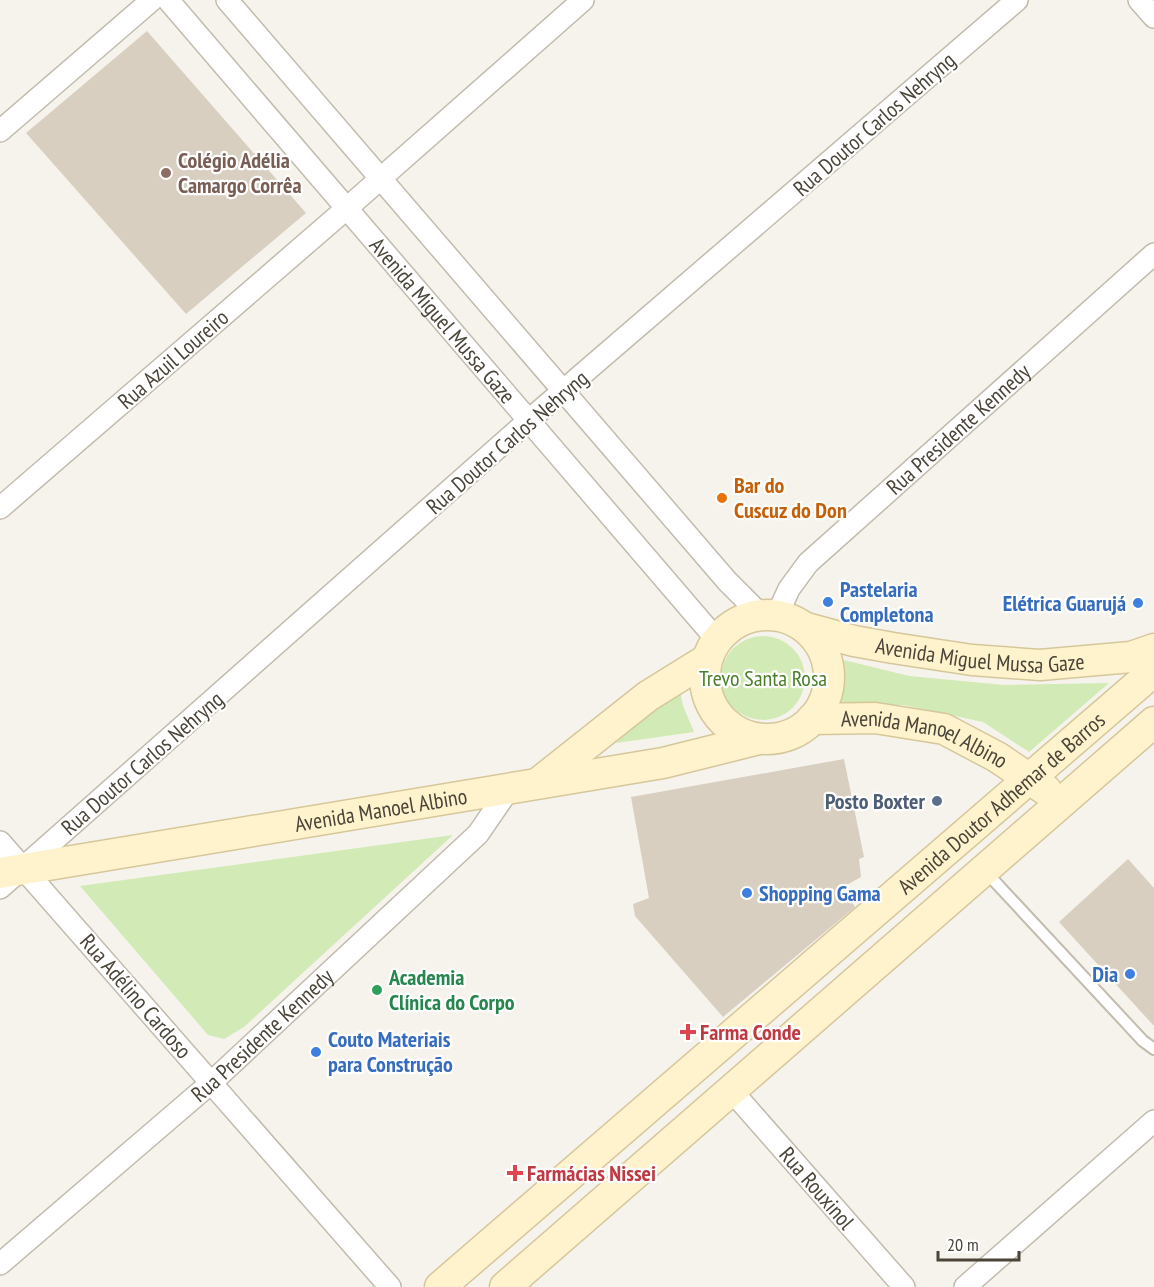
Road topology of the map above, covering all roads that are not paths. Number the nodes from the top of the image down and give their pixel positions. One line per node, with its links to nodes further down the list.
1 (152, 0): 8 (street)
2 (168, 0): 10 (street, Avenida Miguel Mussa Gaze)
3 (226, 0): 9 (street, Avenida Miguel Mussa Gaze)
4 (583, 0): 9 (street)
5 (1017, 0): 12 (street, Rua Doutor Carlos Nehryng)
6 (1139, 0): 7 (street)
7 (1154, 17)
8 (0, 131)
9 (381, 178): 10 (street, Rua Azuil Loureiro); 12 (street, Avenida Miguel Mussa Gaze)
10 (346, 209): 13 (street, Avenida Miguel Mussa Gaze); 14 (street, Rua Azuil Loureiro)
11 (1154, 254): 15 (street, Rua Presidente Kennedy)
12 (564, 393): 13 (street, Rua Doutor Carlos Nehryng); 15 (street, Avenida Miguel Mussa Gaze)
13 (528, 421): 18 (street, Avenida Miguel Mussa Gaze); 28 (street, Rua Doutor Carlos Nehryng)
14 (0, 508)
15 (768, 615): 16 (street); 18 (street)
16 (806, 628): 17 (street, Avenida Miguel Mussa Gaze); 20 (street)
17 (1154, 649)
18 (711, 650): 22 (street); 24 (street)
19 (1154, 671): 23 (street, Avenida Doutor Adhemar de Barros)
20 (812, 719): 22 (street); 23 (street, Avenida Manoel Albino)
21 (1154, 722): 26 (street, Avenida Doutor Adhemar de Barros)
22 (759, 739): 24 (street, Avenida Manoel Albino)
23 (1029, 780): 26 (street, Avenida Manoel Albino); 37 (street, Avenida Doutor Adhemar de Barros)
24 (539, 782): 25 (street, Avenida Manoel Albino)
25 (509, 789): 28 (street, Avenida Manoel Albino); 32 (street, Rua Presidente Kennedy)
26 (1065, 800): 29 (street, Avenida Doutor Adhemar de Barros)
27 (0, 842): 28 (street, Rua Adélino Cardoso)
28 (12, 870): 30 (street, Rua Doutor Carlos Nehryng); 32 (street, Rua Adélino Cardoso)
29 (984, 870): 31 (lane); 33 (street, Avenida Doutor Adhemar de Barros)
30 (0, 888)
31 (1154, 1049)
32 (212, 1082): 35 (street, Rua Presidente Kennedy); 36 (street, Rua Adélino Cardoso)
33 (731, 1090): 38 (street, Avenida Doutor Adhemar de Barros); 39 (street, Rua Rouxinol)
34 (1154, 1122): 40 (street)
35 (0, 1264)
36 (390, 1287)
37 (440, 1287)
38 (505, 1287)
39 (904, 1287)
40 (965, 1287)

